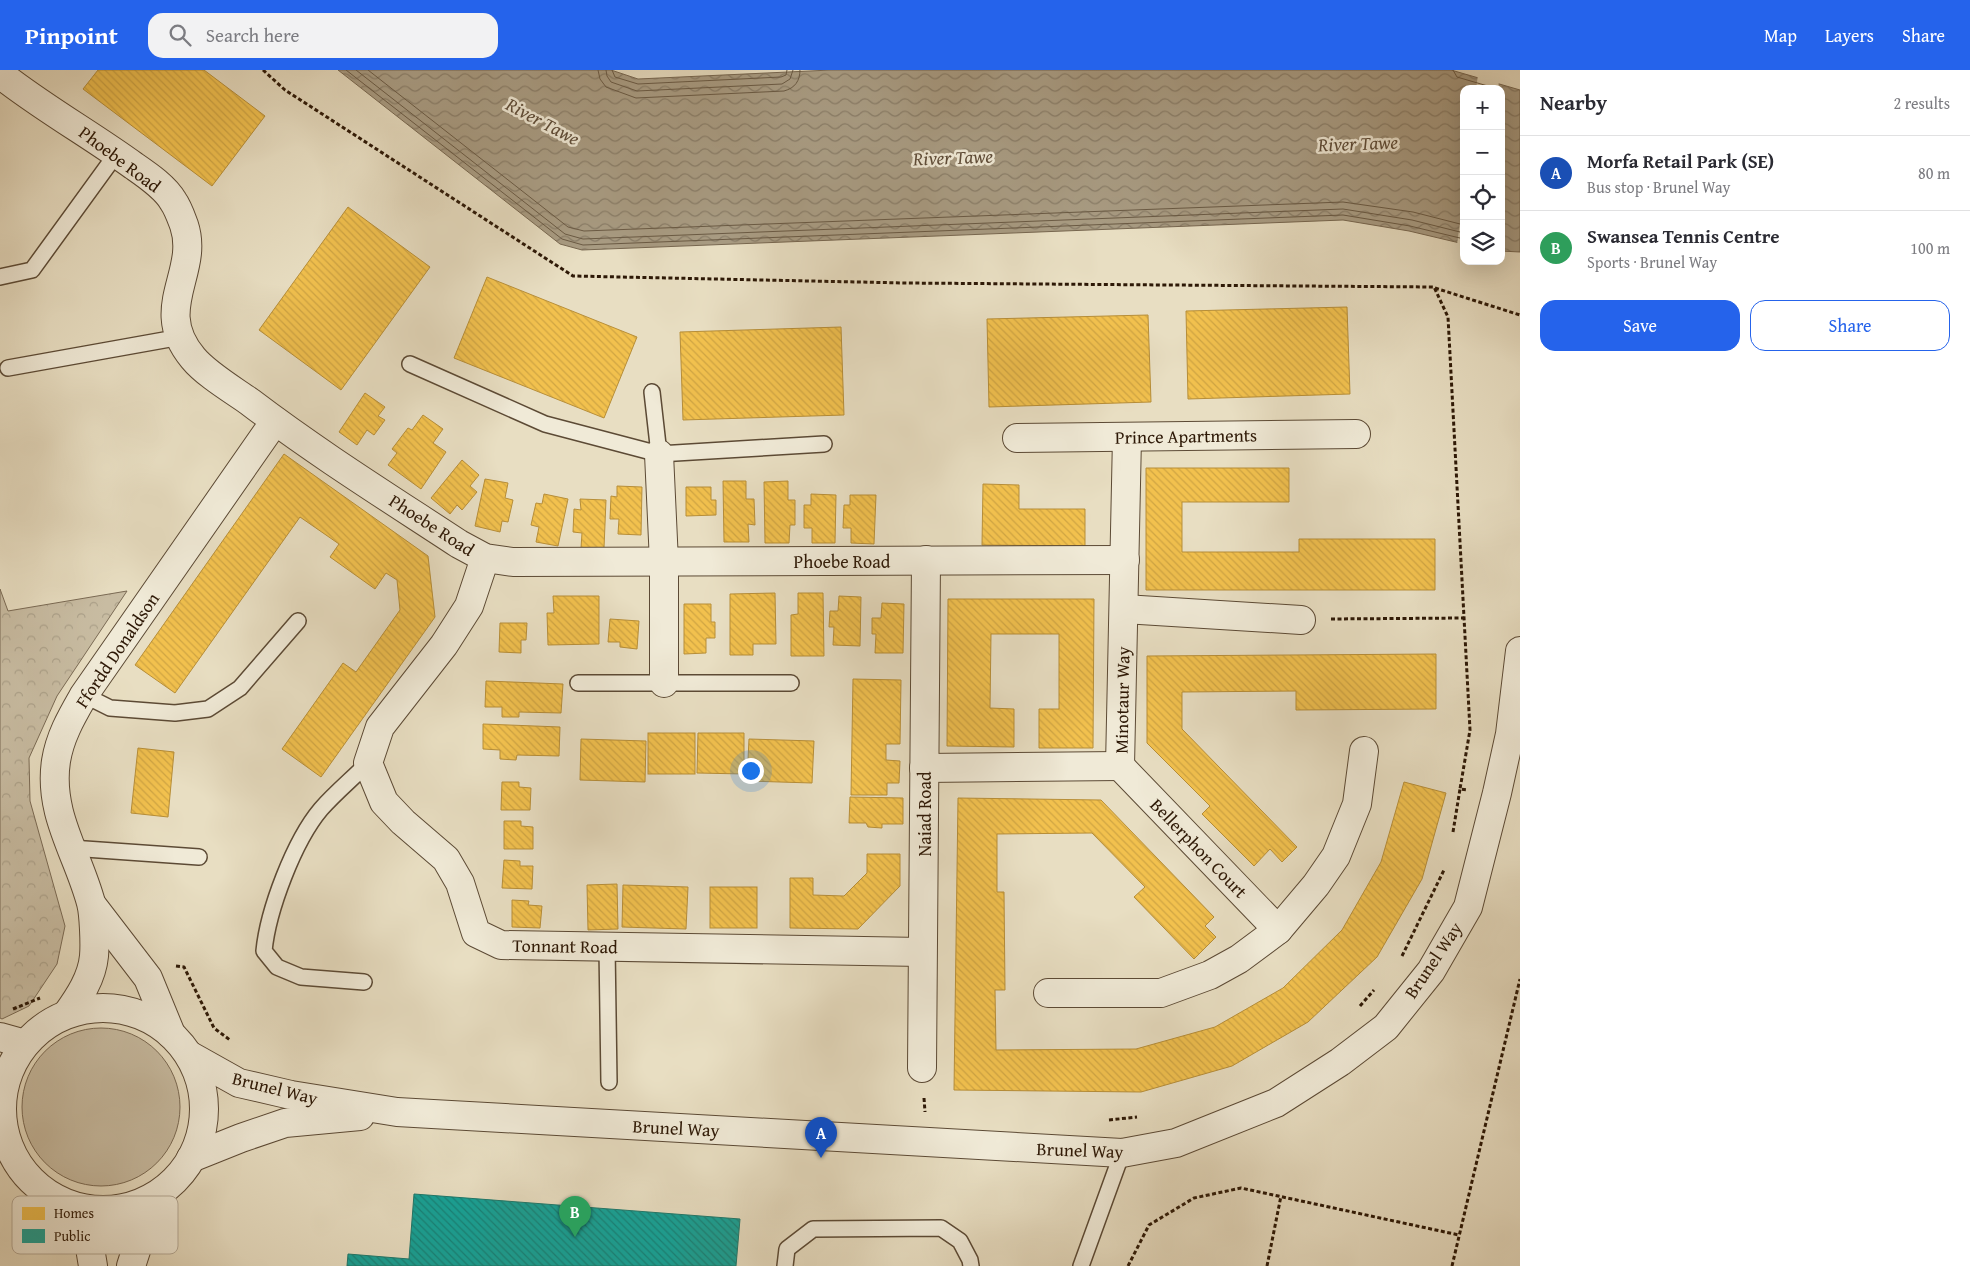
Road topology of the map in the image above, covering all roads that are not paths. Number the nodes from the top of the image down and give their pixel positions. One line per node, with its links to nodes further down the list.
1 (0, 74): 2 (street, Phoebe Road)
2 (117, 153): 3 (lane); 4 (street, Phoebe Road)
3 (0, 277)
4 (181, 337): 6 (lane); 8 (street, Phoebe Road)
5 (410, 364): 13 (lane)
6 (8, 368)
7 (652, 392): 13 (lane)
8 (275, 421): 14 (street, Phoebe Road); 25 (street, Ffordd Donaldson)
9 (1356, 434): 10 (street, Prince Apartments)
10 (1127, 437): 11 (street, Prince Apartments); 16 (street, Minotaur Way)
11 (1017, 438)
12 (824, 444): 13 (lane)
13 (659, 454): 17 (street)
14 (485, 558): 17 (street, Phoebe Road); 28 (street)
15 (926, 560): 16 (street, Phoebe Road); 17 (street, Phoebe Road); 30 (street, Naiad Road)
16 (1125, 560): 18 (street, Minotaur Way)
17 (664, 562): 23 (street)
18 (1124, 609): 19 (street); 29 (street, Minotaur Way)
19 (1301, 620)
20 (298, 621): 25 (lane)
21 (1520, 651): 26 (street, Brunel Way)
22 (578, 683): 23 (lane)
23 (664, 683): 24 (lane)
24 (790, 683)
25 (84, 695): 31 (street, Ffordd Donaldson)
26 (1515, 735): 47 (street, Brunel Way)
27 (1364, 751): 34 (street)
28 (368, 763): 35 (street, Tonnant Road); 37 (lane)
29 (1120, 766): 30 (street, Minotaur Way); 34 (street, Bellerphon Court)
30 (924, 768): 36 (street, Naiad Road)
31 (71, 848): 32 (lane); 33 (street, Ffordd Donaldson)
32 (199, 856)
33 (92, 904): 39 (street, Ffordd Donaldson); 40 (street, Ffordd Donaldson)
34 (1278, 930): 38 (street)
35 (607, 947): 36 (street, Tonnant Road); 44 (lane)
36 (922, 952): 43 (street, Naiad Road)
37 (364, 982)
38 (1048, 993)
39 (67, 1014): 40 (street); 41 (street)
40 (171, 1034): 42 (street)
41 (12, 1040): 46 (street)
42 (189, 1055): 45 (street, Brunel Way); 48 (street)
43 (922, 1068)
44 (609, 1082)
45 (397, 1112): 47 (street, Brunel Way); 48 (street, Brunel Way)
46 (2, 1131): 50 (street)
47 (1122, 1153): 57 (lane)
48 (191, 1158): 49 (street)
49 (163, 1191): 51 (street); 52 (street)
50 (53, 1196)
51 (154, 1196)
52 (160, 1196)
53 (135, 1254): 54 (street)
54 (131, 1266)
55 (785, 1266): 56 (lane)
56 (971, 1266)
57 (1082, 1266)

